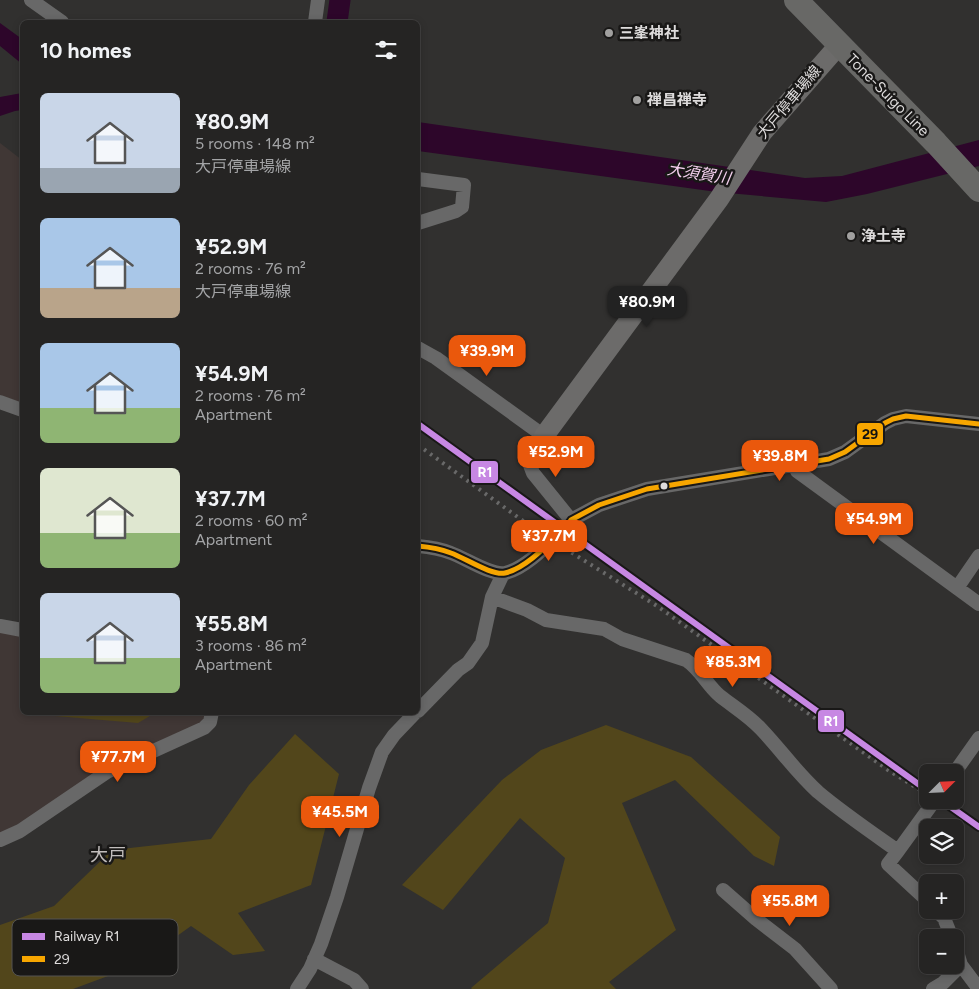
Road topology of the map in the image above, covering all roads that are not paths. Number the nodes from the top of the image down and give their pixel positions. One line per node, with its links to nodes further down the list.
1 (30, 0): 4 (street)
2 (318, 0): 5 (street)
3 (799, 1): 6 (highway, Tone-Suigo Line)
4 (59, 20)
5 (315, 20)
6 (838, 45): 7 (highway, Tone-Suigo Line); 14 (main road, 大戸停車場線)
7 (972, 176)
8 (420, 179): 9 (street)
9 (420, 222)
10 (420, 349): 14 (street)
11 (0, 402): 12 (street)
12 (20, 409)
13 (979, 424): 15 (street)
14 (544, 436): 16 (street)
15 (795, 465): 16 (street); 20 (street)
16 (571, 520): 19 (street)
17 (420, 546): 19 (street)
18 (979, 556): 20 (street)
19 (503, 574): 21 (street)
20 (957, 588): 22 (street)
21 (492, 596): 25 (street); 32 (street)
22 (979, 604)
23 (0, 626): 24 (street)
24 (20, 630)
25 (420, 709)
26 (211, 715): 31 (street)
27 (414, 715): 35 (street)
28 (979, 738): 29 (street)
29 (961, 764)
30 (929, 809): 32 (street)
31 (0, 840)
32 (898, 852): 34 (street)
33 (724, 890): 40 (street)
34 (919, 893)
35 (314, 958): 38 (street); 39 (street)
36 (964, 968): 42 (street)
37 (952, 974): 41 (street)
38 (297, 989)
39 (362, 989)
40 (831, 989)
41 (933, 989)
42 (979, 989)

